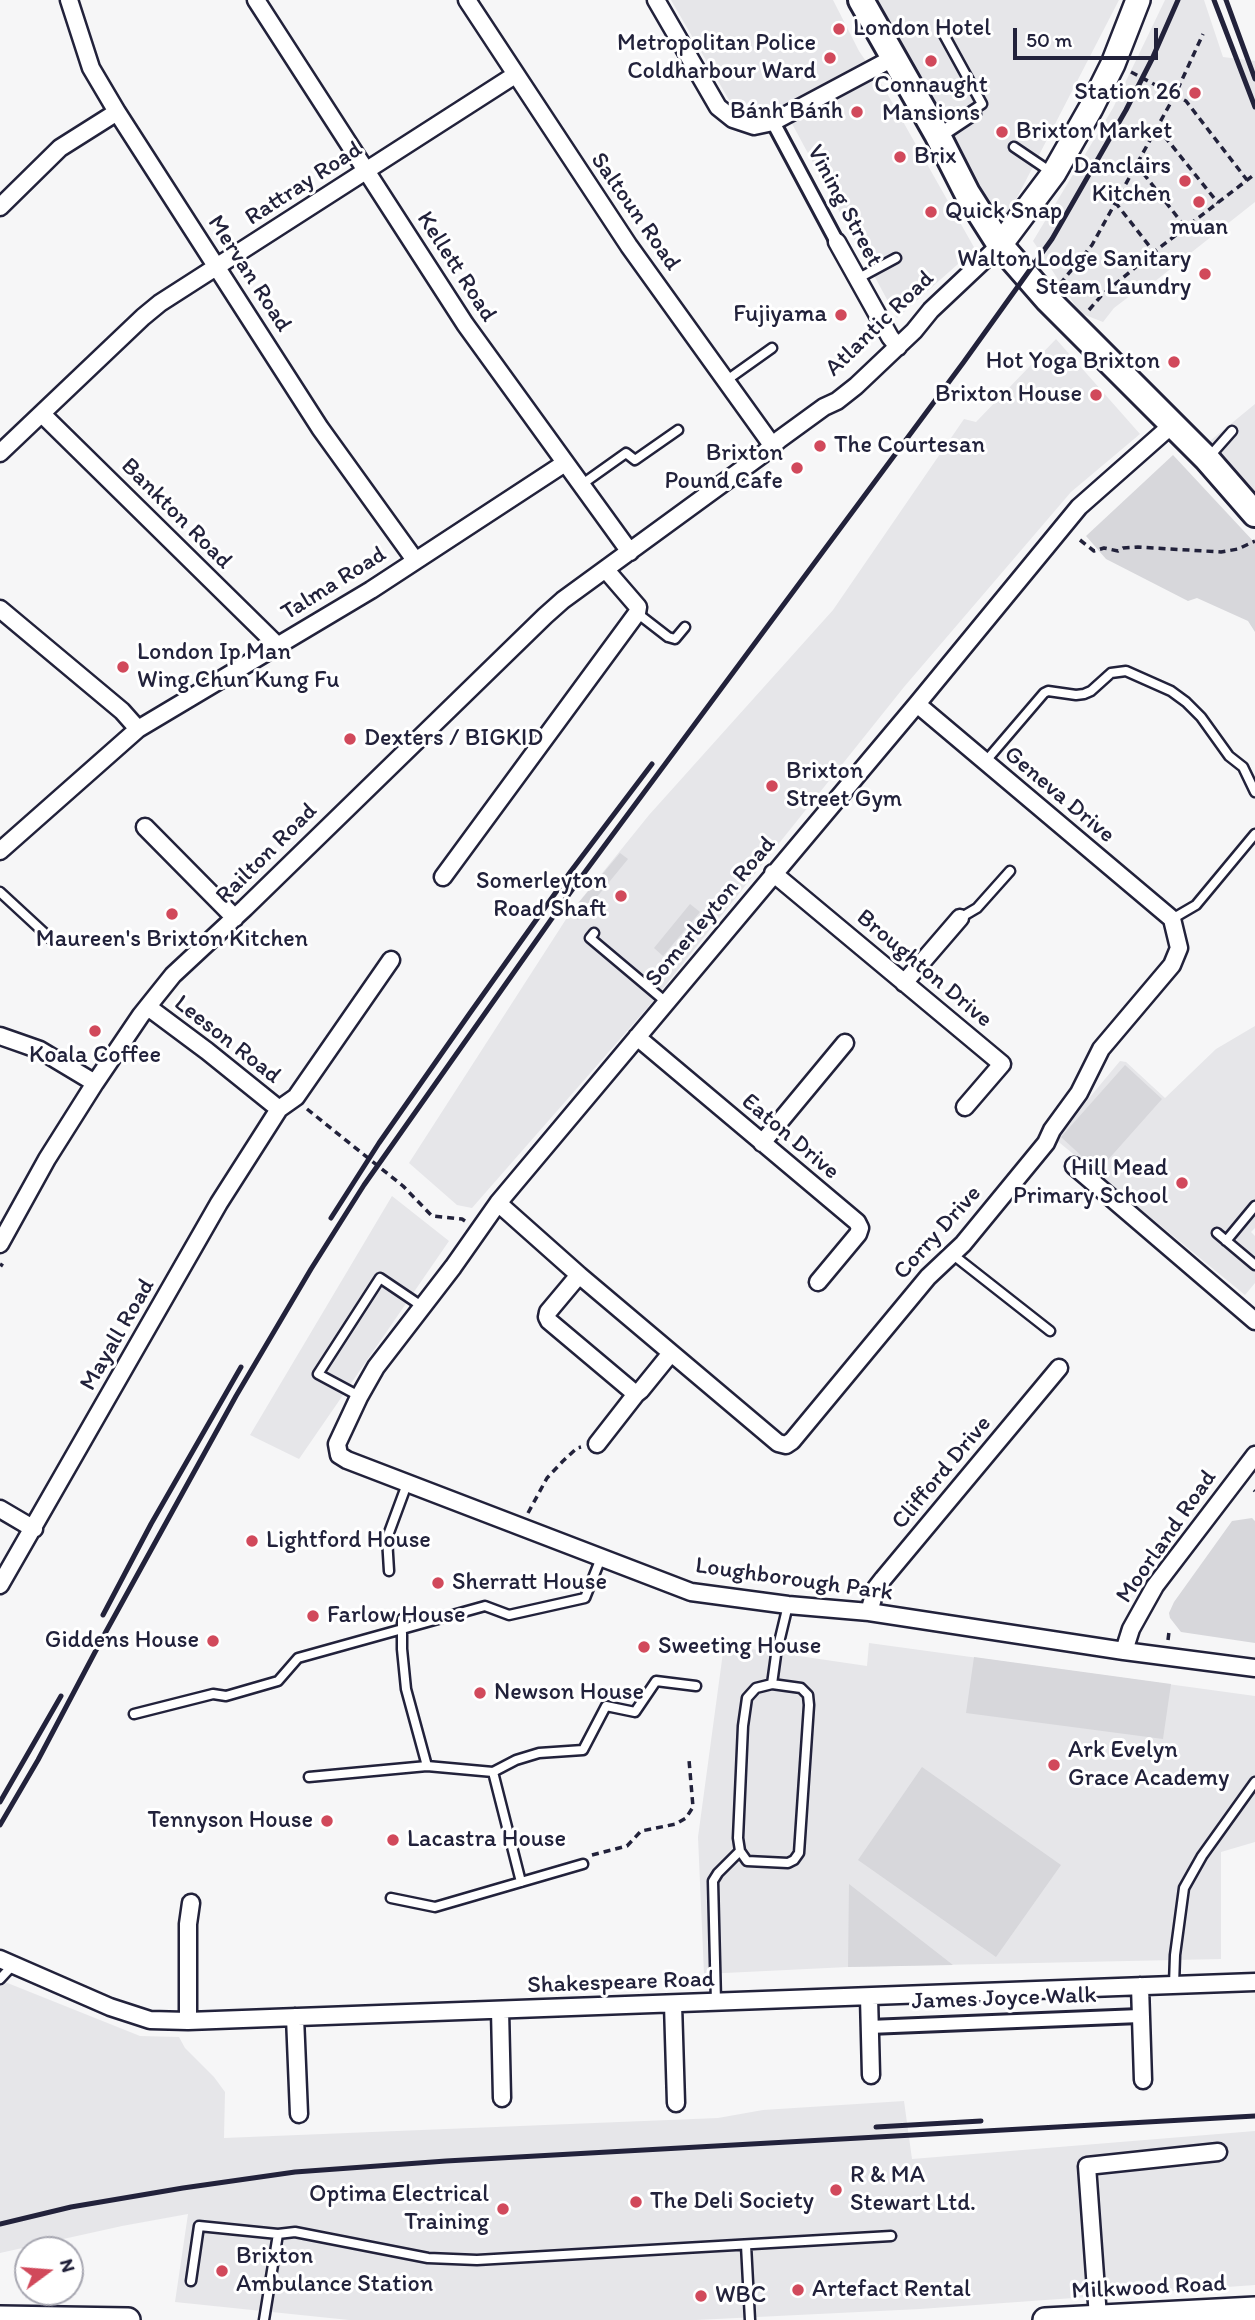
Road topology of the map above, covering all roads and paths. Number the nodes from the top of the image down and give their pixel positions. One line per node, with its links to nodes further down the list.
1 (69, 0): 14 (street, Mervan Road)
2 (256, 0): 20 (street, Kellett Road)
3 (467, 0): 11 (street, Saltoun Road)
4 (656, 0): 15 (street)
5 (860, 0): 9 (main road)
6 (1138, 0): 21 (main road, Atlantic Road)
7 (943, 33): 17 (lane)
8 (1203, 34): 12 (path)
9 (893, 58): 15 (street); 17 (main road)
10 (1131, 72): 12 (path)
11 (515, 75): 20 (street, Rattray Road); 38 (street, Saltoun Road)
12 (1174, 95): 16 (path); 23 (path)
13 (984, 108): 17 (lane)
14 (117, 112): 26 (street); 32 (street, Mervan Road)
15 (773, 122): 28 (street, Vining Street)
16 (1157, 127): 19 (path); 25 (path)
17 (938, 136): 29 (main road)
18 (1014, 147): 21 (lane)
19 (1136, 164): 24 (path); 27 (path)
20 (367, 171): 32 (street, Rattray Road); 46 (street, Kellett Road)
21 (1054, 173): 29 (main road, Atlantic Road)
22 (1255, 174): 23 (path)
23 (1247, 180): 25 (path)
24 (1115, 202): 30 (path); 33 (path)
25 (1218, 203): 27 (path)
26 (0, 207)
27 (1186, 228): 30 (path)
28 (837, 242): 34 (street, Vining Street)
29 (1000, 245): 36 (street, Atlantic Road); 40 (main road)
30 (1154, 252): 35 (path)
31 (896, 258): 34 (lane)
32 (217, 267): 39 (street, Rattray Road); 52 (street, Mervan Road)
33 (1074, 267)
34 (857, 279): 36 (street, Vining Street)
35 (1102, 295)
36 (898, 347): 43 (street, Atlantic Road)
37 (772, 348): 38 (lane)
38 (727, 380): 43 (street, Saltoun Road)
39 (41, 414): 44 (street, Rattray Road); 57 (street, Bankton Road)
40 (1173, 424): 45 (main road); 58 (street, Somerleyton Road)
41 (678, 430): 47 (lane)
42 (1232, 431): 45 (lane)
43 (772, 445): 51 (street, Atlantic Road)
44 (0, 453)
45 (1207, 459): 48 (main road)
46 (565, 463): 47 (street, Kellett Road); 52 (street, Talma Road)
47 (581, 485): 51 (street, Kellett Road)
48 (1255, 514)
49 (1080, 540): 50 (path)
50 (1255, 541)
51 (630, 552): 53 (street, Railton Road)
52 (415, 560): 57 (street, Talma Road)
53 (606, 570): 55 (street); 69 (street, Railton Road)
54 (0, 608): 59 (street)
55 (637, 612): 56 (lane); 67 (street)
56 (685, 627)
57 (278, 646): 59 (street, Talma Road)
58 (917, 704): 60 (street, Geneva Drive); 66 (street, Somerleyton Road)
59 (138, 729): 64 (street, Talma Road)
60 (985, 763): 61 (lane); 71 (street, Geneva Drive)
61 (1255, 792)
62 (145, 827): 69 (street)
63 (1255, 834): 71 (lane)
64 (0, 851)
65 (1010, 871): 70 (lane)
66 (773, 873): 75 (street, Broughton Drive); 76 (street, Somerleyton Road)
67 (443, 877)
68 (0, 891): 73 (lane)
69 (234, 918): 77 (street, Railton Road)
70 (960, 918): 75 (street)
71 (1172, 919): 93 (street, Corry Drive)
72 (594, 933): 76 (lane)
73 (52, 940)
74 (391, 960): 82 (street)
75 (904, 983): 83 (street, Broughton Drive)
76 (666, 1002): 79 (street, Somerleyton Road)
77 (148, 1007): 81 (street, Railton Road); 84 (street, Leeson Road)
78 (0, 1036): 81 (street)
79 (636, 1037): 85 (street, Eaton Drive); 87 (street, Somerleyton Road)
80 (845, 1043): 85 (street)
81 (95, 1083): 92 (street, Railton Road)
82 (296, 1097): 84 (street); 89 (path)
83 (965, 1107)
84 (279, 1109): 110 (street, Mayall Road)
85 (762, 1143): 96 (street, Eaton Drive)
86 (1074, 1166): 98 (street)
87 (498, 1203): 89 (street, Somerleyton Road); 95 (street, Corry Drive)
88 (1255, 1206): 91 (lane)
89 (477, 1232): 97 (street, Somerleyton Road)
90 (1217, 1233): 91 (lane)
91 (1226, 1241): 94 (lane)
92 (0, 1244)
93 (952, 1254): 99 (lane); 100 (street, Corry Drive)
94 (1255, 1265)
95 (579, 1275): 100 (street, Corry Drive); 102 (street)
96 (818, 1282)
97 (423, 1307): 103 (street, Somerleyton Road); 103 (lane)
98 (1255, 1321)
99 (1050, 1331)
100 (671, 1353): 102 (street)
101 (1059, 1368): 115 (street, Clifford Drive)
102 (636, 1394): 104 (street)
103 (359, 1395): 106 (street, Somerleyton Road)
104 (597, 1444): 108 (path)
105 (1255, 1455): 120 (street, Moorland Road)
106 (347, 1460): 107 (street, Loughborough Park)
107 (407, 1483): 111 (street, Loughborough Park); 112 (lane)
108 (531, 1506)
109 (0, 1510): 110 (street)
110 (34, 1529): 113 (street, Mayall Road)
111 (601, 1558): 114 (street, Loughborough Park); 117 (lane)
112 (389, 1571)
113 (0, 1585)
114 (788, 1605): 115 (street, Loughborough Park); 122 (lane)
115 (869, 1612): 120 (street, Loughborough Park)
116 (401, 1619): 117 (lane)
117 (403, 1630): 124 (lane); 126 (lane)
118 (1169, 1632): 119 (path)
119 (1168, 1640)
120 (1124, 1651): 121 (street, Loughborough Park)
121 (1255, 1668)
122 (772, 1684): 130 (lane); 130 (lane)
123 (696, 1686): 127 (lane)
124 (134, 1714)
125 (689, 1760): 131 (path)
126 (427, 1766): 127 (lane); 128 (lane)
127 (493, 1772): 132 (lane)
128 (309, 1777)
129 (1255, 1782): 138 (lane)
130 (740, 1852): 141 (lane)
131 (583, 1864): 132 (lane)
132 (521, 1882): 133 (lane)
133 (391, 1898)
134 (191, 1903): 146 (street)
135 (6, 1962): 136 (lane); 146 (street, Shakespeare Road)
136 (0, 1979)
137 (1255, 1982): 138 (street, Shakespeare Road)
138 (1174, 1985): 139 (street, Shakespeare Road)
139 (1140, 1986): 140 (street, Shakespeare Road); 144 (street)
140 (869, 1997): 141 (street, Shakespeare Road); 147 (street)
141 (716, 2002): 142 (street, Shakespeare Road)
142 (673, 2004): 143 (street, Shakespeare Road); 151 (street)
143 (500, 2010): 145 (street, Shakespeare Road); 150 (street)
144 (1140, 2016): 147 (street, James Joyce Walk); 149 (street)
145 (295, 2017): 146 (street, Shakespeare Road); 152 (street)
146 (188, 2021)
147 (870, 2027): 148 (street)
148 (871, 2075)
149 (1143, 2080)
150 (502, 2098)
151 (676, 2103)
152 (299, 2114)
153 (1218, 2152): 159 (street)
154 (278, 2234): 156 (lane); 157 (lane); 162 (lane)
155 (891, 2236): 156 (lane)
156 (746, 2245): 163 (lane)
157 (191, 2281)
158 (1255, 2309): 159 (main road, Milkwood Road)
159 (1098, 2317): 164 (main road, Milkwood Road)
160 (0, 2318): 161 (main road)
161 (128, 2320)
162 (264, 2320)
163 (750, 2320)
164 (1045, 2320)

